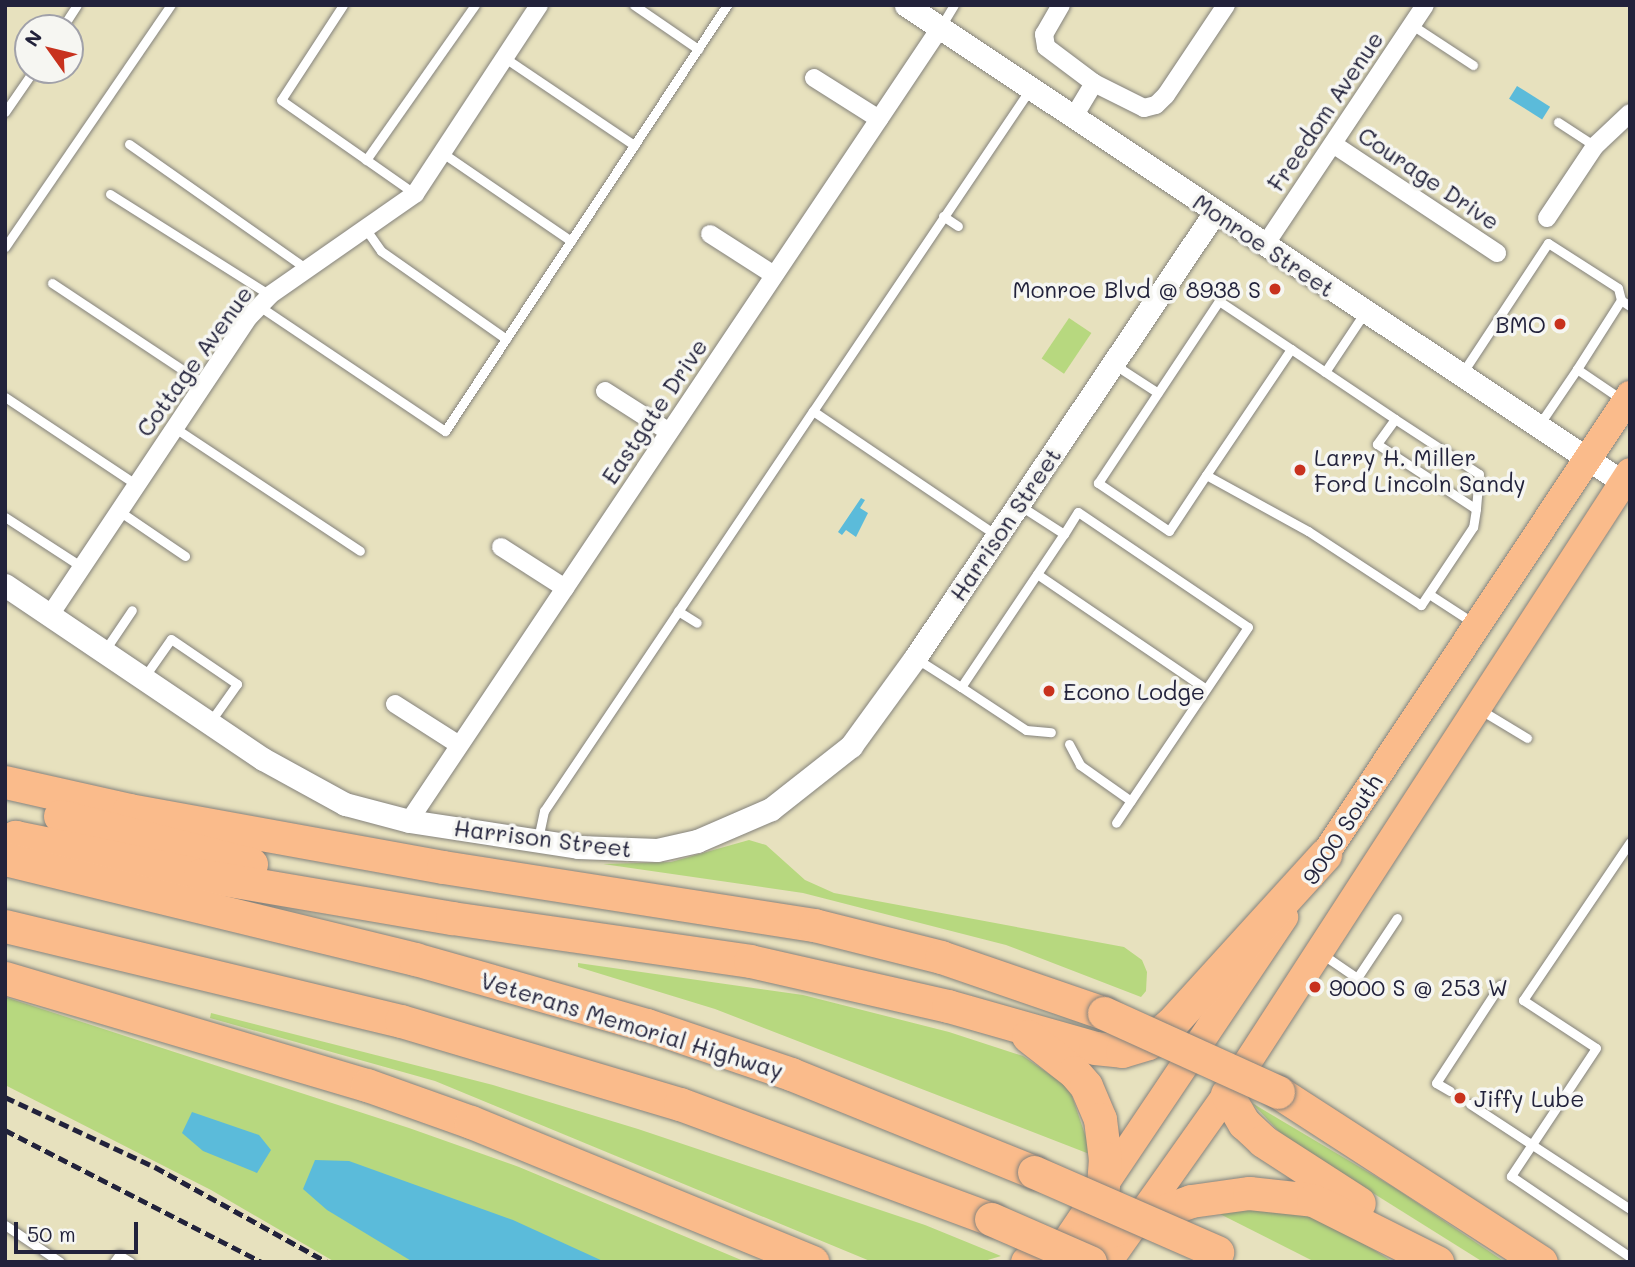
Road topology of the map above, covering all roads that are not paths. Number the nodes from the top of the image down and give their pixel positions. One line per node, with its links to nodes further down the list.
1 (171, 5): 42 (lane)
2 (343, 5): 31 (lane)
3 (475, 5): 31 (lane)
4 (539, 5): 15 (street, Cottage Avenue)
5 (634, 5): 14 (lane)
6 (727, 5): 14 (lane)
7 (906, 5): 13 (street, Monroe Street)
8 (954, 5): 13 (lane)
9 (1061, 5): 18 (street)
10 (1226, 5): 18 (street)
11 (1425, 5): 12 (street, Freedom Avenue)
12 (1412, 25): 16 (lane); 27 (street, Freedom Avenue)
13 (940, 28): 20 (street, Monroe Street); 24 (street, Eastgate Drive)
14 (698, 49): 28 (lane)
15 (505, 58): 28 (lane); 30 (street, Cottage Avenue)
16 (1473, 65)
17 (814, 78): 24 (street)
18 (1094, 83): 23 (street)
19 (24, 84): 21 (lane)
20 (1030, 89): 23 (street, Monroe Street); 35 (lane)
21 (5, 112)
22 (1630, 113): 29 (street)
23 (1073, 118): 34 (street, Monroe Street)
24 (879, 119): 45 (street, Eastgate Drive)
25 (1558, 122): 29 (lane)
26 (129, 144): 44 (lane)
27 (1333, 144): 41 (street, Freedom Avenue); 43 (street, Courage Drive)
28 (634, 145): 40 (lane)
29 (1595, 146): 36 (street)
30 (443, 154): 33 (street, Cottage Avenue); 40 (lane)
31 (366, 160): 33 (lane)
32 (110, 194): 47 (lane)
33 (415, 194): 38 (street, Cottage Avenue)
34 (1214, 212): 41 (street, Monroe Street); 52 (street, Harrison Street)
35 (943, 216): 37 (lane); 61 (lane)
36 (1547, 218)
37 (958, 226)
38 (366, 231): 44 (street, Cottage Avenue); 50 (lane)
39 (710, 233): 45 (street)
40 (571, 241): 50 (lane)
41 (1265, 245): 49 (street, Monroe Street)
42 (5, 247)
43 (1497, 253)
44 (307, 269): 47 (street, Cottage Avenue)
45 (774, 275): 65 (street, Eastgate Drive)
46 (52, 283): 56 (lane)
47 (265, 300): 50 (lane); 56 (street, Cottage Avenue)
48 (1625, 303): 53 (lane); 55 (lane)
49 (1365, 312): 54 (lane); 55 (street, Monroe Street)
50 (506, 338)
51 (1290, 349): 54 (lane); 58 (lane); 67 (lane)
52 (1113, 364): 58 (lane); 70 (street, Harrison Street)
53 (1577, 369): 60 (lane); 63 (lane)
54 (1325, 372): 62 (lane)
55 (1460, 376): 63 (street, Monroe Street)
56 (204, 384): 64 (street, Cottage Avenue)
57 (605, 390): 65 (street)
58 (1158, 393): 67 (lane)
59 (5, 397): 68 (lane)
60 (1628, 398): 66 (main road, 9000 South)
61 (813, 411): 75 (lane); 85 (lane)
62 (1395, 419): 71 (lane); 71 (lane)
63 (1538, 427): 66 (street, Monroe Street)
64 (175, 428): 68 (street, Cottage Avenue); 77 (lane)
65 (669, 432): 82 (street, Eastgate Drive)
66 (1585, 461): 69 (street, Monroe Street); 88 (main road, 9000 South)
67 (1206, 475): 83 (lane)
68 (137, 485): 72 (street, Cottage Avenue)
69 (1628, 486): 95 (main road, 9000 South)
70 (1019, 505): 74 (lane); 75 (street, Harrison Street)
71 (1476, 509): 83 (lane)
72 (119, 511): 78 (lane); 79 (street, Cottage Avenue)
73 (5, 517): 79 (lane)
74 (1064, 534): 80 (lane); 93 (lane)
75 (997, 536): 90 (street, Harrison Street)
76 (501, 547): 82 (street)
77 (360, 551)
78 (185, 556)
79 (82, 567): 86 (street, Cottage Avenue)
80 (1037, 574): 92 (lane); 93 (lane)
81 (5, 585): 86 (street, Harrison Street)
82 (565, 588): 100 (street, Eastgate Drive)
83 (1429, 594): 88 (lane)
84 (132, 610): 89 (lane)
85 (678, 611): 87 (lane); 106 (lane)
86 (50, 615): 89 (street, Harrison Street)
87 (697, 623)
88 (1477, 625): 109 (main road, 9000 South)
89 (104, 652): 91 (street, Harrison Street)
90 (915, 658): 92 (lane); 106 (street, Harrison Street)
91 (144, 678): 96 (street, Harrison Street); 96 (lane)
92 (961, 687): 97 (lane)
93 (1206, 689): 103 (lane)
94 (395, 704): 100 (street)
95 (1475, 706): 98 (lane); 114 (main road, 9000 South)
96 (210, 722): 104 (street, Harrison Street)
97 (1051, 732)
98 (1527, 738)
99 (1069, 744): 103 (lane)
100 (459, 745): 104 (street, Eastgate Drive)
101 (5, 782): 136 (highway, bridge)
102 (5, 801): 111 (highway)
103 (1131, 801): 105 (lane)
104 (409, 821): 106 (street, Harrison Street)
105 (1116, 823)
106 (537, 841)
107 (1630, 842): 121 (lane)
108 (5, 843): 111 (highway)
109 (1325, 855): 117 (highway); 122 (main road, 9000 South)
110 (5, 859): 129 (highway, Veterans Memorial Highway, bridge)
111 (342, 899): 117 (highway)
112 (1397, 918): 114 (lane)
113 (5, 926): 126 (highway, bridge)
114 (1318, 951): 119 (main road, 9000 South)
115 (5, 978): 134 (highway)
116 (1500, 985): 118 (lane)
117 (1018, 1028): 122 (highway)
118 (1450, 1091)
119 (1227, 1094): 124 (main road, 9000 South); 127 (highway)
120 (1470, 1104): 121 (lane)
121 (1531, 1144): 123 (lane); 130 (lane)
122 (1100, 1189): 126 (highway); 128 (main road, 9000 South)
123 (1630, 1209)
124 (1136, 1222): 126 (highway); 127 (highway)
125 (5, 1225): 131 (lane)
126 (1099, 1256): 128 (highway)
127 (1428, 1256)
128 (1055, 1257): 135 (highway)
129 (1226, 1257)
130 (1630, 1257)
131 (60, 1262)
132 (114, 1262): 133 (lane)
133 (130, 1262)
134 (812, 1262)
135 (1027, 1262)
136 (1541, 1262)

